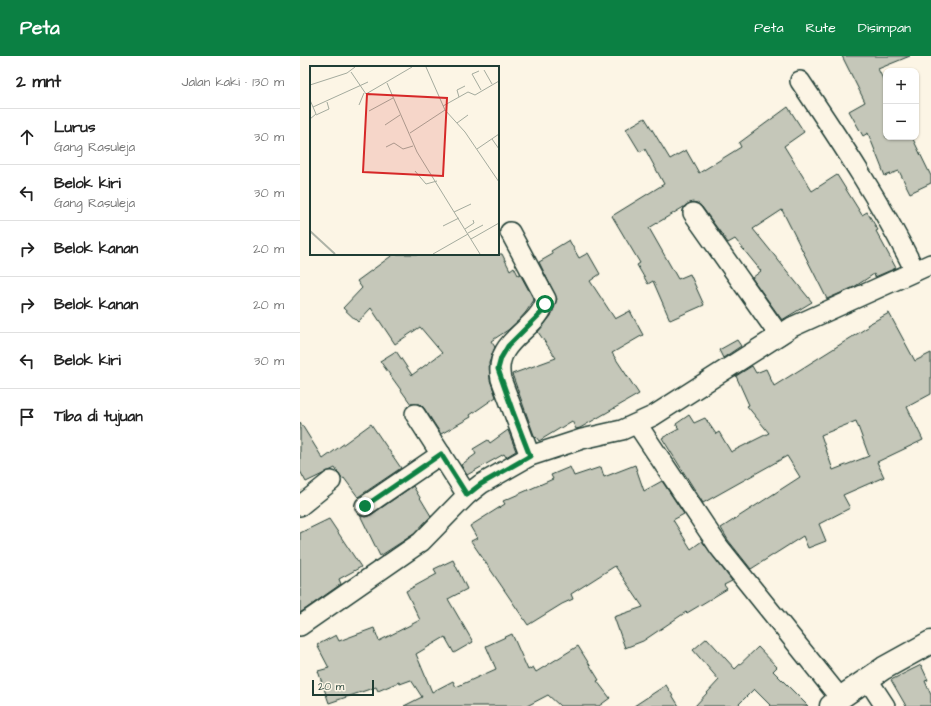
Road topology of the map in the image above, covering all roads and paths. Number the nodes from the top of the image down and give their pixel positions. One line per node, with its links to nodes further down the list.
1 (800, 81): 4 (street)
2 (693, 213): 5 (street)
3 (510, 232): 9 (street)
4 (923, 267): 5 (street)
5 (779, 336): 7 (street)
6 (415, 414): 8 (street)
7 (638, 424): 9 (street); 17 (street)
8 (441, 454): 11 (street); 13 (street)
9 (530, 456): 11 (street)
10 (331, 481): 12 (street)
11 (467, 495): 14 (street)
12 (300, 506)
13 (365, 506)
14 (300, 626)
15 (931, 642): 16 (street)
16 (868, 680): 17 (street); 18 (street)
17 (836, 702)
18 (885, 706)

